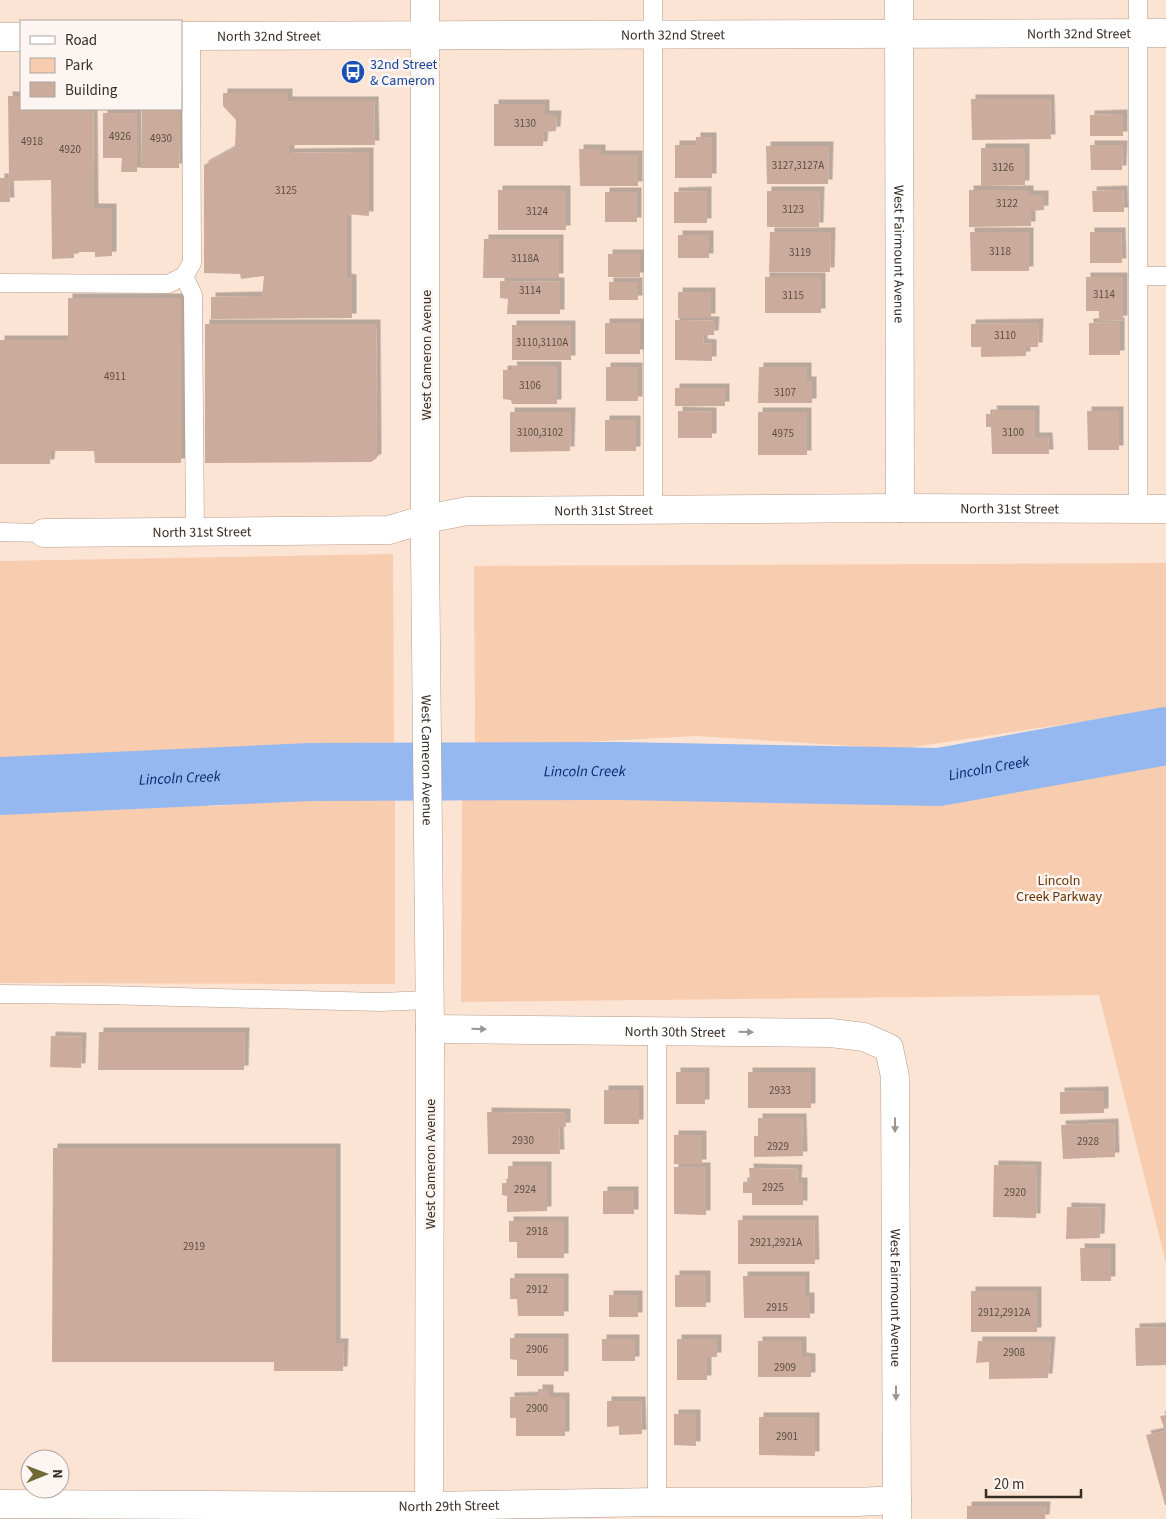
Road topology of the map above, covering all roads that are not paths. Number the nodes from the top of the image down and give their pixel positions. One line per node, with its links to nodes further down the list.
1 (425, 0): 9 (street, West Cameron Avenue)
2 (653, 0): 7 (lane)
3 (899, 0): 8 (street, West Fairmount Avenue)
4 (1138, 0): 5 (lane)
5 (1138, 33): 6 (street, North 32nd Street); 8 (street, North 32nd Street); 14 (lane)
6 (1166, 33)
7 (653, 34): 8 (street, North 32nd Street); 9 (street, North 32nd Street); 18 (lane)
8 (899, 34): 17 (street, West Fairmount Avenue)
9 (425, 35): 10 (street, North 32nd Street); 21 (street, West Cameron Avenue)
10 (186, 36): 13 (lane)
11 (20, 37): 12 (street)
12 (0, 38)
13 (184, 276): 16 (lane); 24 (lane)
14 (1138, 276): 15 (lane); 19 (lane)
15 (1166, 276)
16 (0, 283)
17 (900, 508): 18 (street, North 31st Street); 19 (street, North 31st Street)
18 (653, 509): 21 (street, North 31st Street)
19 (1138, 509): 20 (street, North 31st Street)
20 (1166, 509)
21 (426, 519): 24 (street, North 31st Street); 26 (street, West Cameron Avenue)
22 (0, 532): 23 (lane)
23 (44, 532): 24 (street, North 31st Street)
24 (195, 532)
25 (0, 994): 26 (lane)
26 (430, 1000): 27 (street, West Cameron Avenue)
27 (430, 1029): 28 (street, North 30th Street, one-way to 28); 33 (street, West Cameron Avenue)
28 (657, 1031): 29 (street, North 30th Street, one-way to 29); 30 (lane)
29 (895, 1077): 32 (street, West Fairmount Avenue, one-way to 32)
30 (657, 1502): 32 (street, North 29th Street); 33 (street, North 29th Street)
31 (0, 1504): 33 (street, North 29th Street)
32 (897, 1509)
33 (429, 1513)

